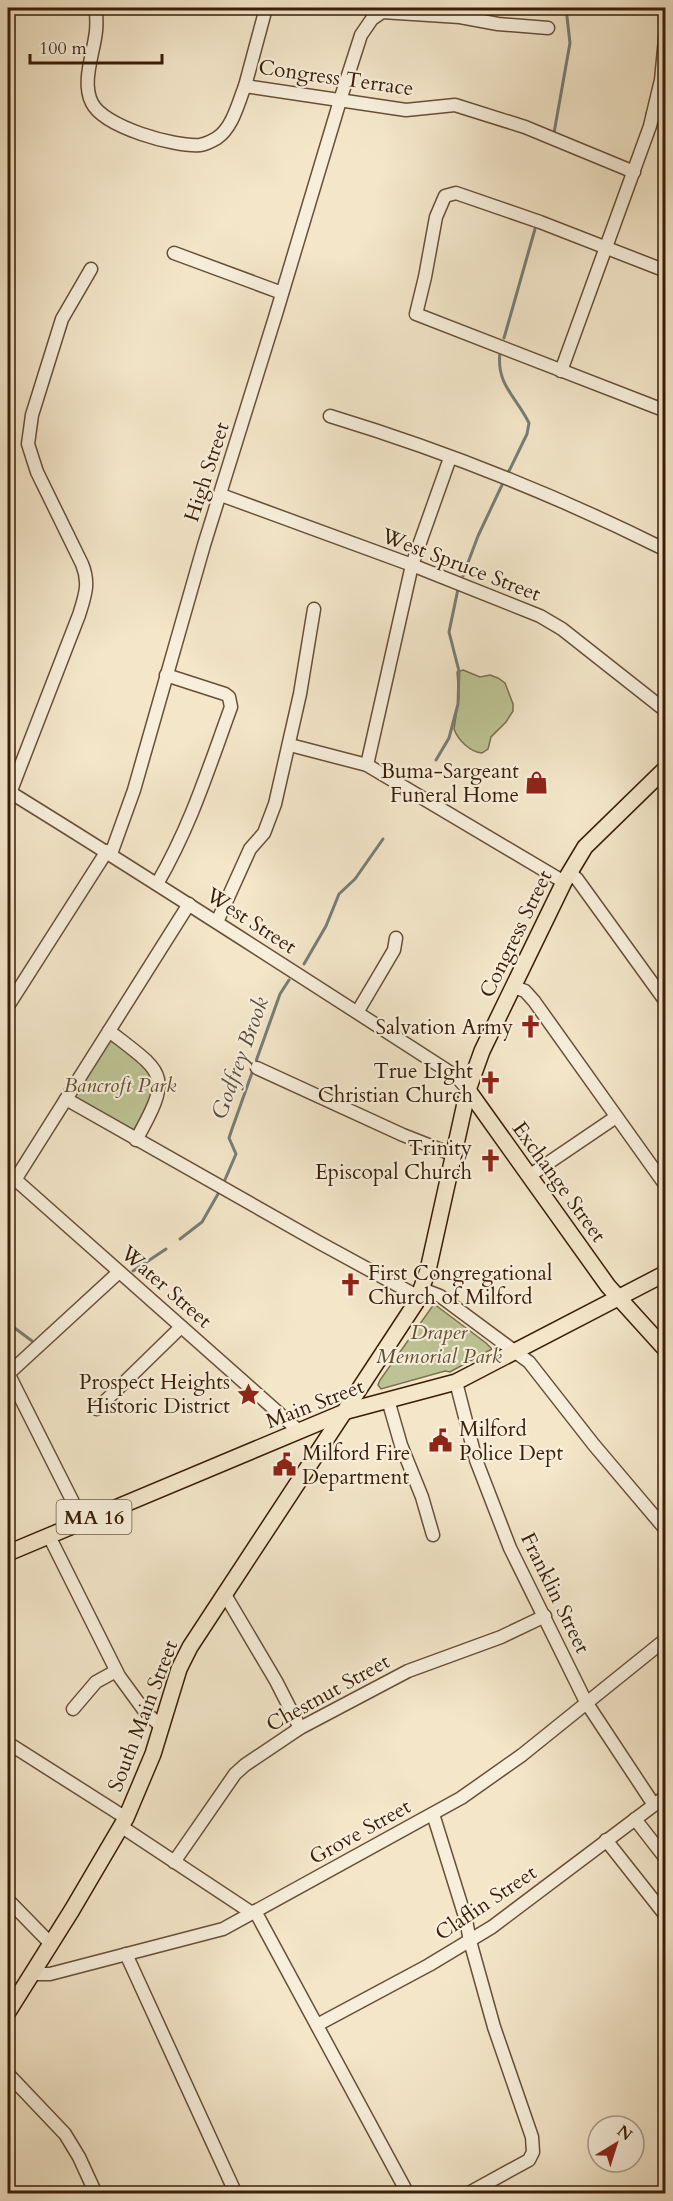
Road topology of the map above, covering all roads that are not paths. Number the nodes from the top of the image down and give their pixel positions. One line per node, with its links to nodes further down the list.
1 (96, 8): 6 (street)
2 (266, 8): 6 (street, Congress Terrace)
3 (464, 13): 4 (street); 7 (street, High Street)
4 (548, 28)
5 (666, 28): 8 (street)
6 (245, 86): 7 (street, Congress Terrace)
7 (340, 101): 10 (street, Congress Terrace); 15 (street, High Street)
8 (652, 114): 9 (street); 10 (street)
9 (666, 119)
10 (634, 172): 11 (street)
11 (605, 248): 14 (street); 16 (street); 16 (street)
12 (174, 253): 15 (street)
13 (91, 269): 29 (street)
14 (666, 271)
15 (282, 293): 20 (street, High Street)
16 (561, 371): 17 (street)
17 (666, 411)
18 (330, 416): 19 (street)
19 (450, 458): 21 (street); 22 (street)
20 (221, 495): 22 (street, West Spruce Street); 24 (street, High Street)
21 (666, 550)
22 (411, 565): 25 (street, West Spruce Street); 27 (street)
23 (314, 609): 26 (street)
24 (166, 675): 30 (street, High Street); 32 (street)
25 (666, 711)
26 (290, 744): 27 (street); 34 (street)
27 (367, 765): 31 (street)
28 (666, 768): 31 (main road, Congress Street)
29 (9, 792): 30 (street, West Street)
30 (109, 853): 32 (street, West Street); 37 (street, High Street)
31 (566, 877): 36 (main road, Congress Street); 38 (street)
32 (157, 884): 33 (street, West Street)
33 (189, 904): 34 (street, West Street); 41 (street)
34 (217, 922): 40 (street, West Street)
35 (396, 938): 40 (street)
36 (514, 987): 43 (main road, Congress Street); 45 (street)
37 (12, 989): 39 (street, High Street)
38 (666, 1002)
39 (8, 1006)
40 (358, 1011): 43 (street, West Street)
41 (109, 1030): 44 (street); 46 (street)
42 (257, 1068): 47 (street)
43 (468, 1090): 47 (main road, Congress Street); 48 (main road, Exchange Street)
44 (66, 1099): 46 (street); 49 (street)
45 (616, 1117): 48 (street); 50 (street)
46 (136, 1140): 53 (street)
47 (454, 1155): 53 (main road, Congress Street)
48 (529, 1176): 54 (main road, Exchange Street)
49 (11, 1177): 51 (street, Water Street)
50 (666, 1186)
51 (119, 1272): 55 (street, Water Street); 58 (street)
52 (666, 1273): 54 (main road, Main Street / MA 16)
53 (421, 1293): 57 (street); 62 (main road, Congress Street)
54 (618, 1297): 56 (main road, Exchange Street); 57 (main road, Main Street / MA 16)
55 (182, 1326): 61 (street); 63 (street, Water Street)
56 (666, 1350)
57 (514, 1352): 59 (main road, Main Street / MA 16); 65 (street)
58 (8, 1373): 64 (street)
59 (456, 1382): 60 (main road, Main Street / MA 16); 70 (street, Franklin Street)
60 (388, 1400): 62 (main road, Main Street / MA 16); 66 (street)
61 (97, 1409)
62 (346, 1410): 63 (main road, Main Street / MA 16); 69 (main road, South Main Street)
63 (299, 1431): 64 (main road, Main Street / MA 16)
64 (84, 1522): 67 (main road, Main Street / MA 16)
65 (666, 1530)
66 (433, 1535)
67 (50, 1536): 68 (main road, Main Street / MA 16); 72 (street)
68 (8, 1554)
69 (225, 1593): 75 (main road, South Main Street); 76 (street)
70 (545, 1616): 73 (street, Franklin Street); 76 (street, Chestnut Street)
71 (666, 1640): 73 (street, Grove Street)
72 (116, 1671): 74 (street); 75 (street)
73 (586, 1702): 79 (street, Franklin Street); 80 (street, Grove Street)
74 (73, 1709)
75 (161, 1726): 82 (main road, South Main Street)
76 (300, 1728): 85 (street, Chestnut Street)
77 (8, 1744): 82 (street)
78 (666, 1796): 79 (street, Claflin Street)
79 (654, 1804): 81 (street, Claflin Street)
80 (433, 1814): 87 (street, Grove Street); 89 (street)
81 (635, 1819): 83 (street, Claflin Street); 84 (street)
82 (124, 1822): 85 (street); 90 (main road, South Main Street)
83 (606, 1840): 88 (street); 89 (street, Claflin Street)
84 (666, 1859)
85 (174, 1862): 87 (street)
86 (8, 1900): 90 (street)
87 (254, 1912): 91 (street, Grove Street); 94 (street)
88 (666, 1916)
89 (470, 1941): 94 (street, Claflin Street); 99 (street)
90 (51, 1944): 92 (main road, South Main Street)
91 (126, 1954): 92 (street, Grove Street); 97 (street)
92 (32, 1974): 93 (main road, South Main Street)
93 (8, 2012)
94 (317, 2025): 98 (street)
95 (8, 2074): 96 (street)
96 (96, 2193)
97 (236, 2193)
98 (408, 2193)
99 (467, 2193)

